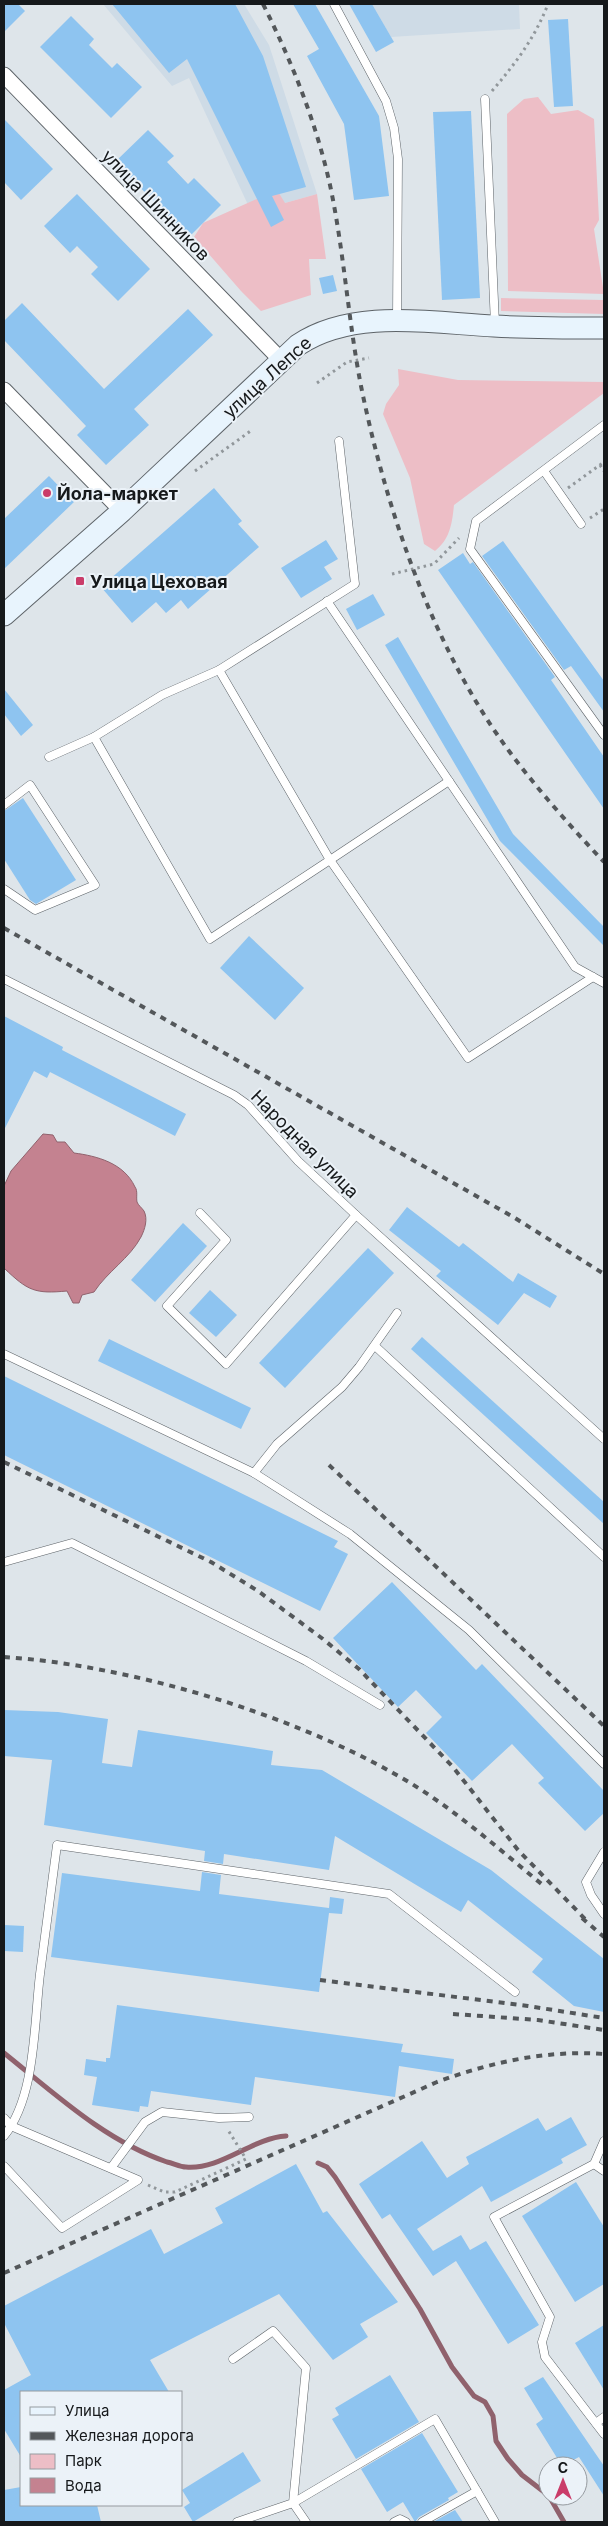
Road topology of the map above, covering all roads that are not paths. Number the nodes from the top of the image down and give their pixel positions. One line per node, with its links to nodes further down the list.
1 (334, 4): 4 (lane)
2 (4, 74): 7 (street, улица Шинников)
3 (485, 99): 5 (lane)
4 (397, 320): 5 (main road, улица Лепсе); 7 (main road, улица Лепсе)
5 (495, 326): 6 (main road, улица Лепсе)
6 (604, 328)
7 (282, 361): 12 (main road, улица Лепсе)
8 (4, 390): 12 (street)
9 (604, 424): 11 (lane)
10 (339, 441): 14 (lane)
11 (544, 472): 13 (lane); 17 (lane)
12 (122, 511): 15 (main road, улица Лепсе)
13 (581, 524)
14 (327, 601): 16 (lane); 20 (lane)
15 (4, 615)
16 (219, 670): 18 (lane); 22 (lane)
17 (604, 735)
18 (94, 737): 19 (lane); 22 (lane)
19 (49, 757)
20 (449, 781): 22 (lane); 24 (lane)
21 (4, 805): 23 (lane)
22 (330, 860): 24 (lane)
23 (4, 889)
24 (593, 977): 26 (lane)
25 (4, 979): 28 (lane, Народная улица)
26 (604, 983)
27 (200, 1213): 28 (lane, Народная улица)
28 (356, 1215): 32 (lane)
29 (397, 1313): 30 (lane)
30 (375, 1346): 33 (lane); 34 (lane)
31 (4, 1354): 33 (lane)
32 (604, 1439)
33 (254, 1473): 37 (lane)
34 (604, 1557)
35 (4, 1562): 36 (lane)
36 (380, 1705)
37 (604, 1764)
38 (604, 1852): 39 (lane)
39 (604, 1914)
40 (515, 1992): 43 (lane)
41 (249, 2117): 48 (lane)
42 (4, 2118): 43 (lane)
43 (12, 2126): 44 (lane); 48 (lane)
44 (4, 2136)
45 (604, 2141): 46 (lane)
46 (594, 2164): 49 (lane); 52 (lane)
47 (4, 2166): 48 (lane)
48 (111, 2168)
49 (604, 2171)
50 (233, 2359): 55 (lane)
51 (604, 2417): 52 (lane)
52 (596, 2423): 53 (lane)
53 (604, 2434)
54 (477, 2491): 55 (lane); 60 (lane); 61 (lane)
55 (293, 2503): 56 (lane); 57 (lane)
56 (237, 2522)
57 (306, 2522)
58 (394, 2522): 59 (lane)
59 (406, 2522)
60 (422, 2522)
61 (495, 2522)

